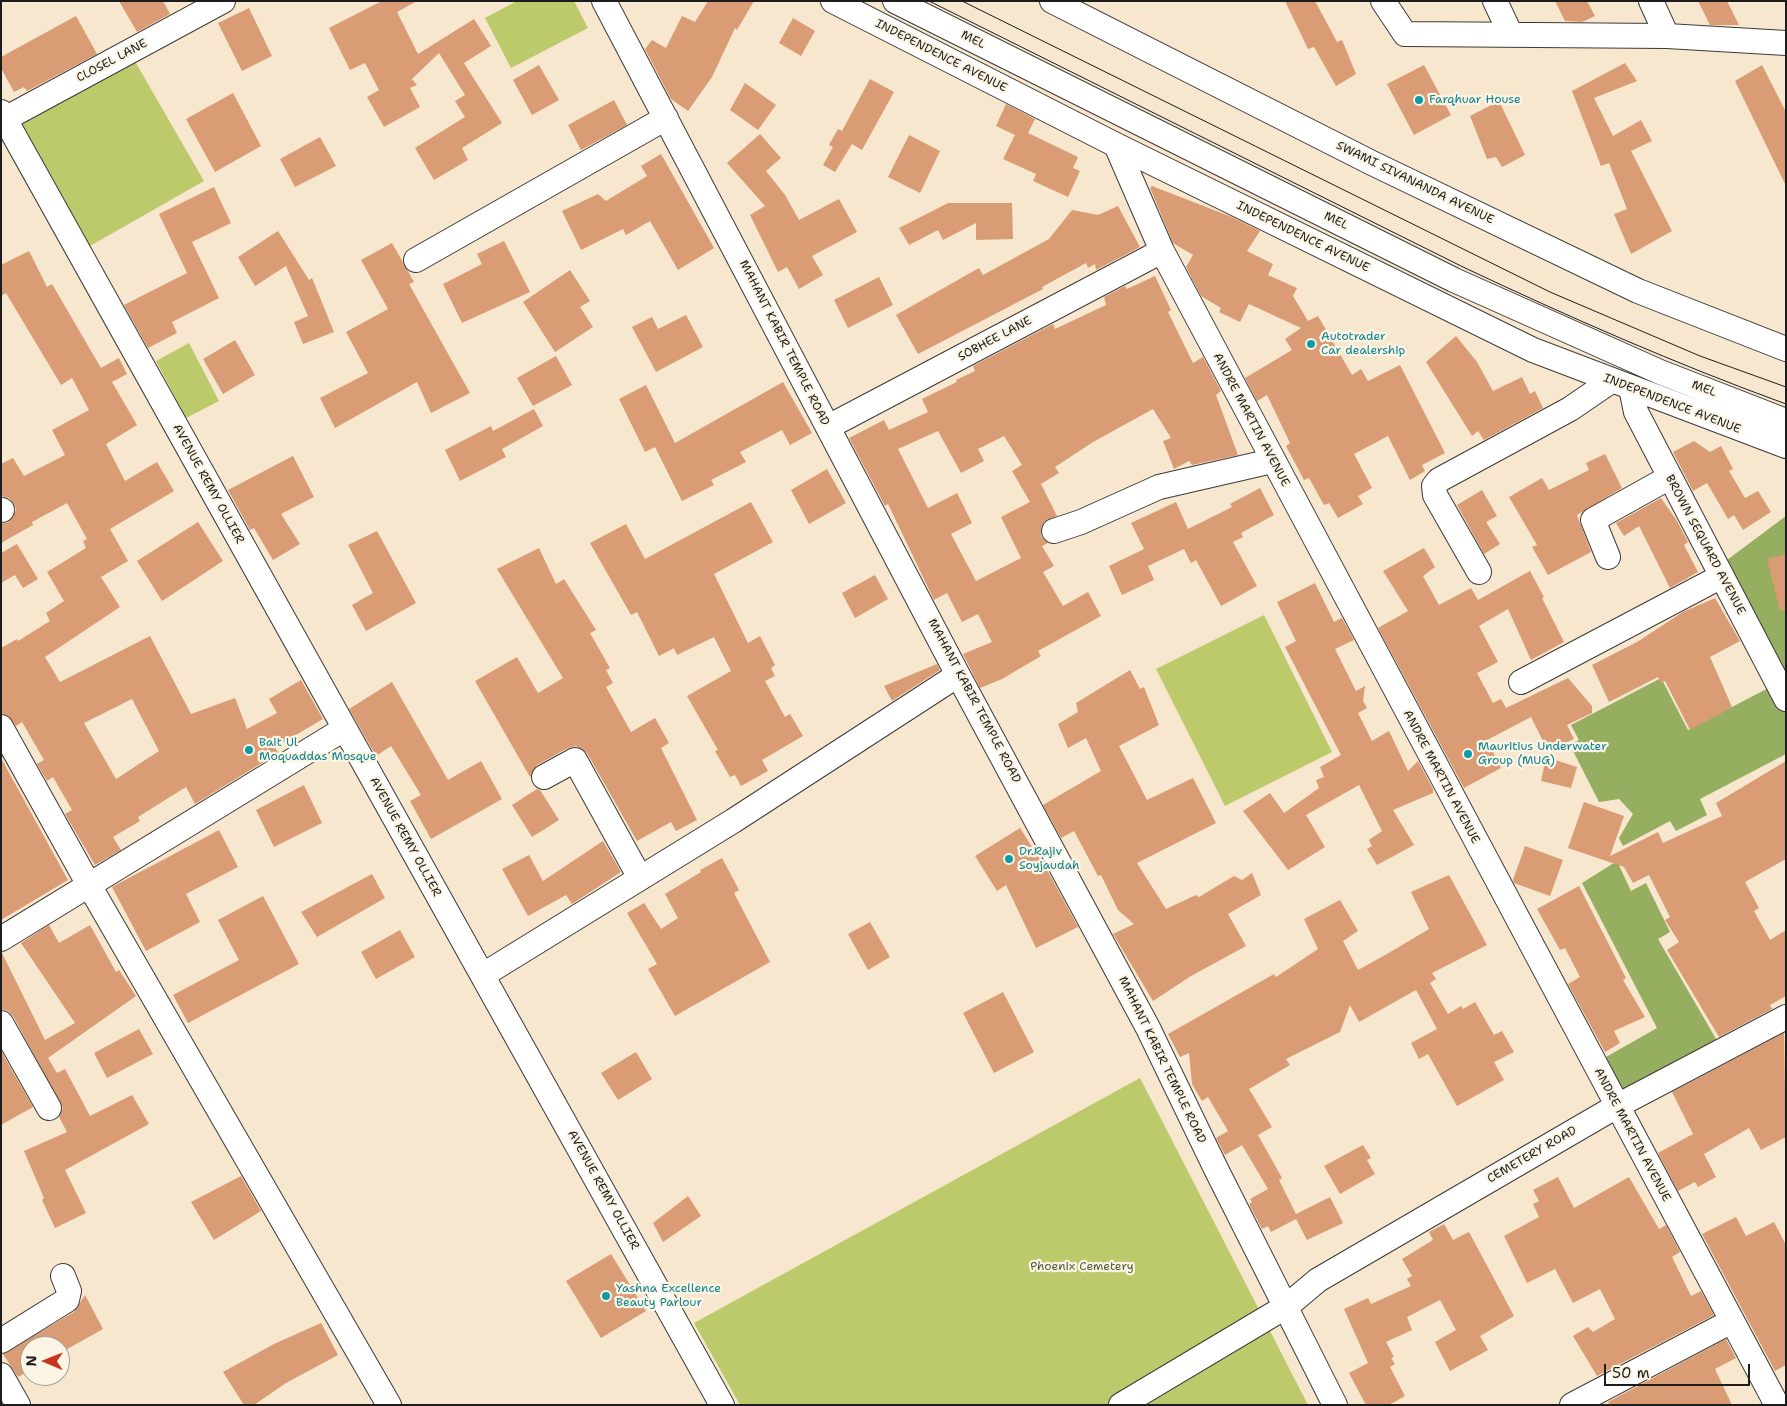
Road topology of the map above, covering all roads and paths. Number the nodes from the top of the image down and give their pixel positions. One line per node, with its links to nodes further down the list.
1 (223, 1): 12 (street, CLOSEL LANE)
2 (604, 1): 13 (street, MAHANT KABIR TEMPLE ROAD)
3 (833, 1): 14 (street, INDEPENDENCE AVENUE)
4 (895, 1): 19 (street, MEL)
5 (1052, 1): 17 (street, SWAMI SIVANANDA AVENUE)
6 (1383, 1): 9 (street)
7 (1494, 1): 9 (street)
8 (1651, 1): 10 (street)
9 (1511, 35): 10 (street)
10 (1668, 36): 11 (street)
11 (1786, 43)
12 (3, 117): 32 (street, AVENUE REMY OLLIER)
13 (666, 118): 16 (street); 20 (street, MAHANT KABIR TEMPLE ROAD)
14 (1116, 145): 15 (street, ANDRE MARTIN AVENUE); 18 (street, INDEPENDENCE AVENUE)
15 (1162, 251): 20 (street, SOBHEE LANE); 22 (street, ANDRE MARTIN AVENUE)
16 (416, 260)
17 (1786, 349)
18 (1621, 384): 21 (street, INDEPENDENCE AVENUE); 23 (street, BROWN SEQUARD AVENUE); 26 (street)
19 (1786, 421)
20 (828, 427): 28 (street, MAHANT KABIR TEMPLE ROAD)
21 (1786, 446)
22 (1272, 461): 24 (street); 40 (street, ANDRE MARTIN AVENUE)
23 (1670, 477): 25 (street); 27 (street, BROWN SEQUARD AVENUE)
24 (1054, 531)
25 (1608, 557)
26 (1479, 572)
27 (1722, 576): 29 (street); 30 (street, BROWN SEQUARD AVENUE)
28 (958, 675): 34 (street); 43 (street, MAHANT KABIR TEMPLE ROAD)
29 (1521, 682)
30 (1786, 698)
31 (1, 727): 35 (street)
32 (344, 729): 35 (street); 37 (street, AVENUE REMY OLLIER)
33 (544, 777): 34 (street)
34 (640, 878): 37 (street)
35 (89, 885): 36 (street); 49 (street)
36 (1, 939)
37 (483, 975): 50 (street, AVENUE REMY OLLIER)
38 (1786, 1017): 40 (street, CEMETERY ROAD)
39 (1, 1023): 41 (street)
40 (1617, 1106): 43 (street, CEMETERY ROAD); 44 (street, ANDRE MARTIN AVENUE)
41 (49, 1108)
42 (63, 1276): 45 (street)
43 (1287, 1306): 51 (street, CEMETERY ROAD); 52 (street, MAHANT KABIR TEMPLE ROAD)
44 (1732, 1321): 47 (street, ANDRE MARTIN AVENUE); 53 (street)
45 (1, 1341)
46 (1, 1375): 48 (street)
47 (1778, 1397)
48 (18, 1405)
49 (389, 1405)
50 (722, 1405)
51 (1121, 1405)
52 (1335, 1405)
53 (1572, 1405)

